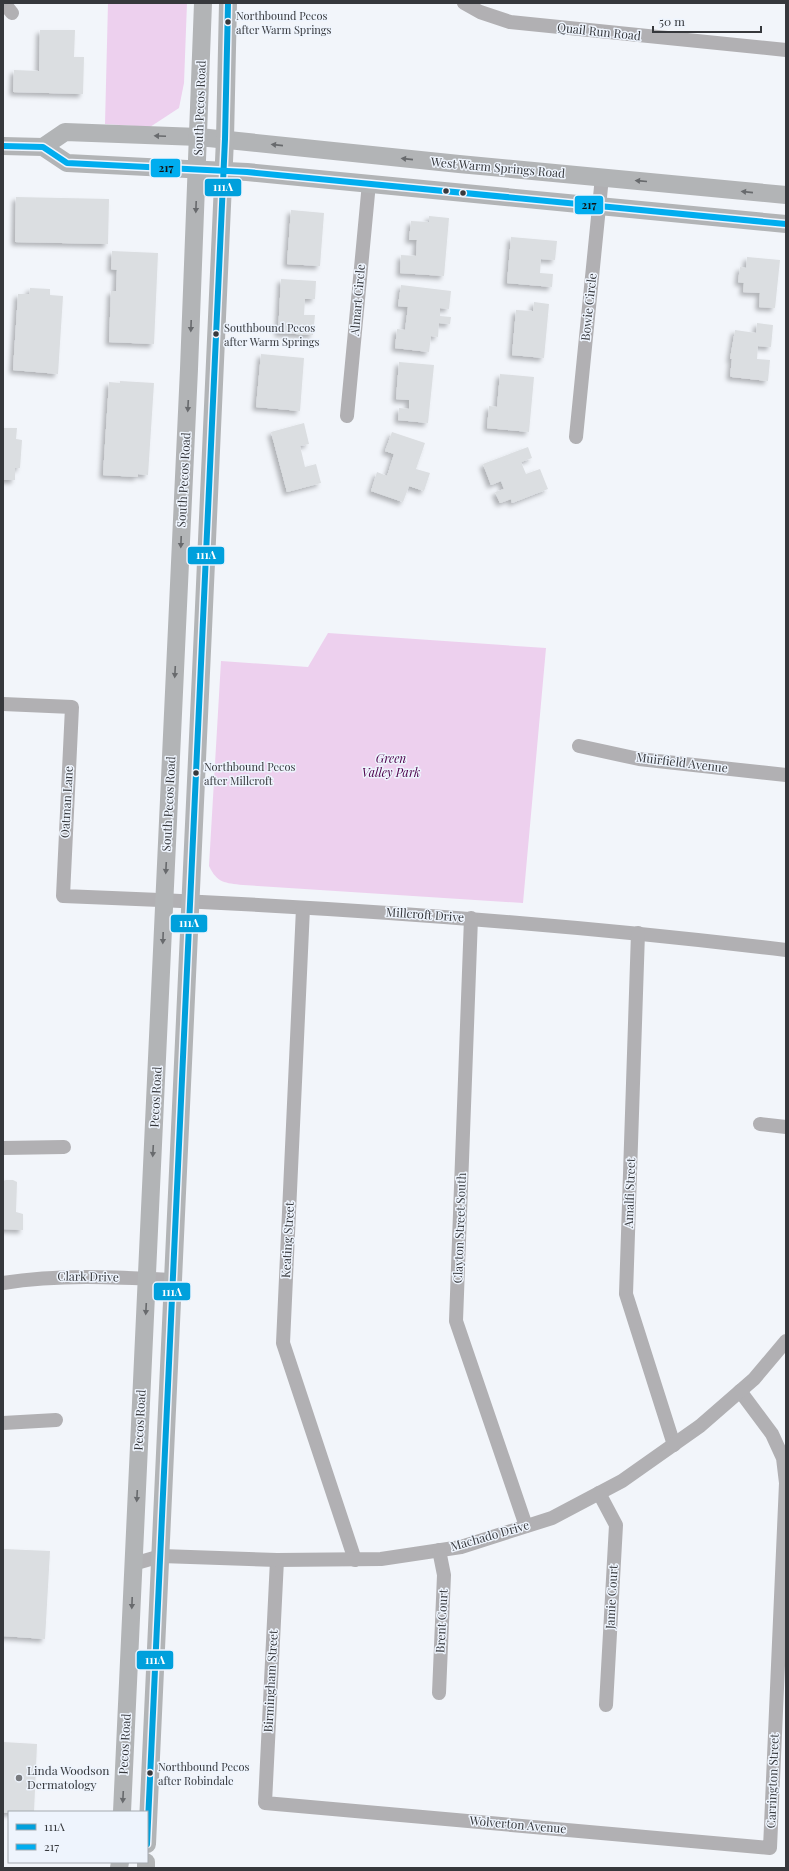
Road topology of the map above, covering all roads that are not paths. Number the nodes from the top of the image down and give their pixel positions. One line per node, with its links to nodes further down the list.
1 (203, 3): 5 (main road, South Pecos Road)
2 (228, 3): 5 (main road, Pecos Road)
3 (464, 3): 4 (street, Quail Run Road)
4 (786, 50)
5 (211, 138): 7 (main road, West Warm Springs Road, one-way to 7); 8 (main road, South Pecos Road); 8 (main road, Pecos Road); 9 (main road, West Warm Springs Road, one-way to 5)
6 (3, 146): 7 (main road)
7 (43, 147): 8 (main road)
8 (210, 169): 10 (main road); 20 (main road, South Pecos Road, one-way to 20); 21 (main road, Pecos Road)
9 (602, 178): 11 (main road, West Warm Springs Road, one-way to 9); 12 (street, Bowie Circle)
10 (369, 184): 12 (main road); 14 (street, Almart Circle)
11 (786, 195)
12 (599, 206): 13 (main road); 15 (street, Bowie Circle)
13 (786, 224)
14 (347, 416)
15 (576, 438)
16 (3, 704): 19 (street, Oatman Lane)
17 (579, 746): 18 (street, Muirfield Avenue)
18 (786, 775)
19 (63, 896): 20 (street, Millcroft Drive)
20 (165, 899): 21 (street, Millcroft Drive); 26 (main road, South Pecos Road, one-way to 26)
21 (190, 901): 22 (street, Millcroft Drive); 32 (main road, Pecos Road)
22 (303, 908): 23 (street, Millcroft Drive); 44 (street, Keating Street)
23 (471, 918): 24 (street, Millcroft Drive); 40 (street, Clayton Street South)
24 (638, 933): 25 (street, Millcroft Drive); 38 (street, Amalfi Street)
25 (786, 950)
26 (159, 1028): 31 (main road, Pecos Road, one-way to 31)
27 (760, 1124): 28 (street)
28 (786, 1127)
29 (64, 1147): 30 (street)
30 (3, 1148)
31 (147, 1278): 32 (street, Clark Drive); 33 (street, Clark Drive); 45 (main road, Pecos Road, one-way to 45)
32 (173, 1280): 42 (main road, Pecos Road)
33 (3, 1283)
34 (786, 1340): 35 (street, Machado Drive)
35 (740, 1391): 38 (street, Machado Drive); 51 (street, Carrington Street)
36 (56, 1420): 37 (street)
37 (3, 1422)
38 (674, 1445): 39 (street, Machado Drive)
39 (599, 1493): 40 (street, Machado Drive); 47 (street, Jamie Court)
40 (526, 1526): 41 (street, Machado Drive)
41 (440, 1550): 44 (street, Machado Drive); 46 (street, Brent Court)
42 (161, 1556): 43 (street, Machado Drive); 45 (street, Machado Drive); 50 (main road, Pecos Road)
43 (277, 1560): 44 (street, Machado Drive); 48 (street, Birmingham Street)
44 (355, 1560)
45 (133, 1564): 49 (main road, Pecos Road, one-way to 49)
46 (439, 1693)
47 (606, 1705)
48 (265, 1803): 51 (street, Wolverton Avenue)
49 (122, 1811)
50 (148, 1823)
51 (770, 1848)

